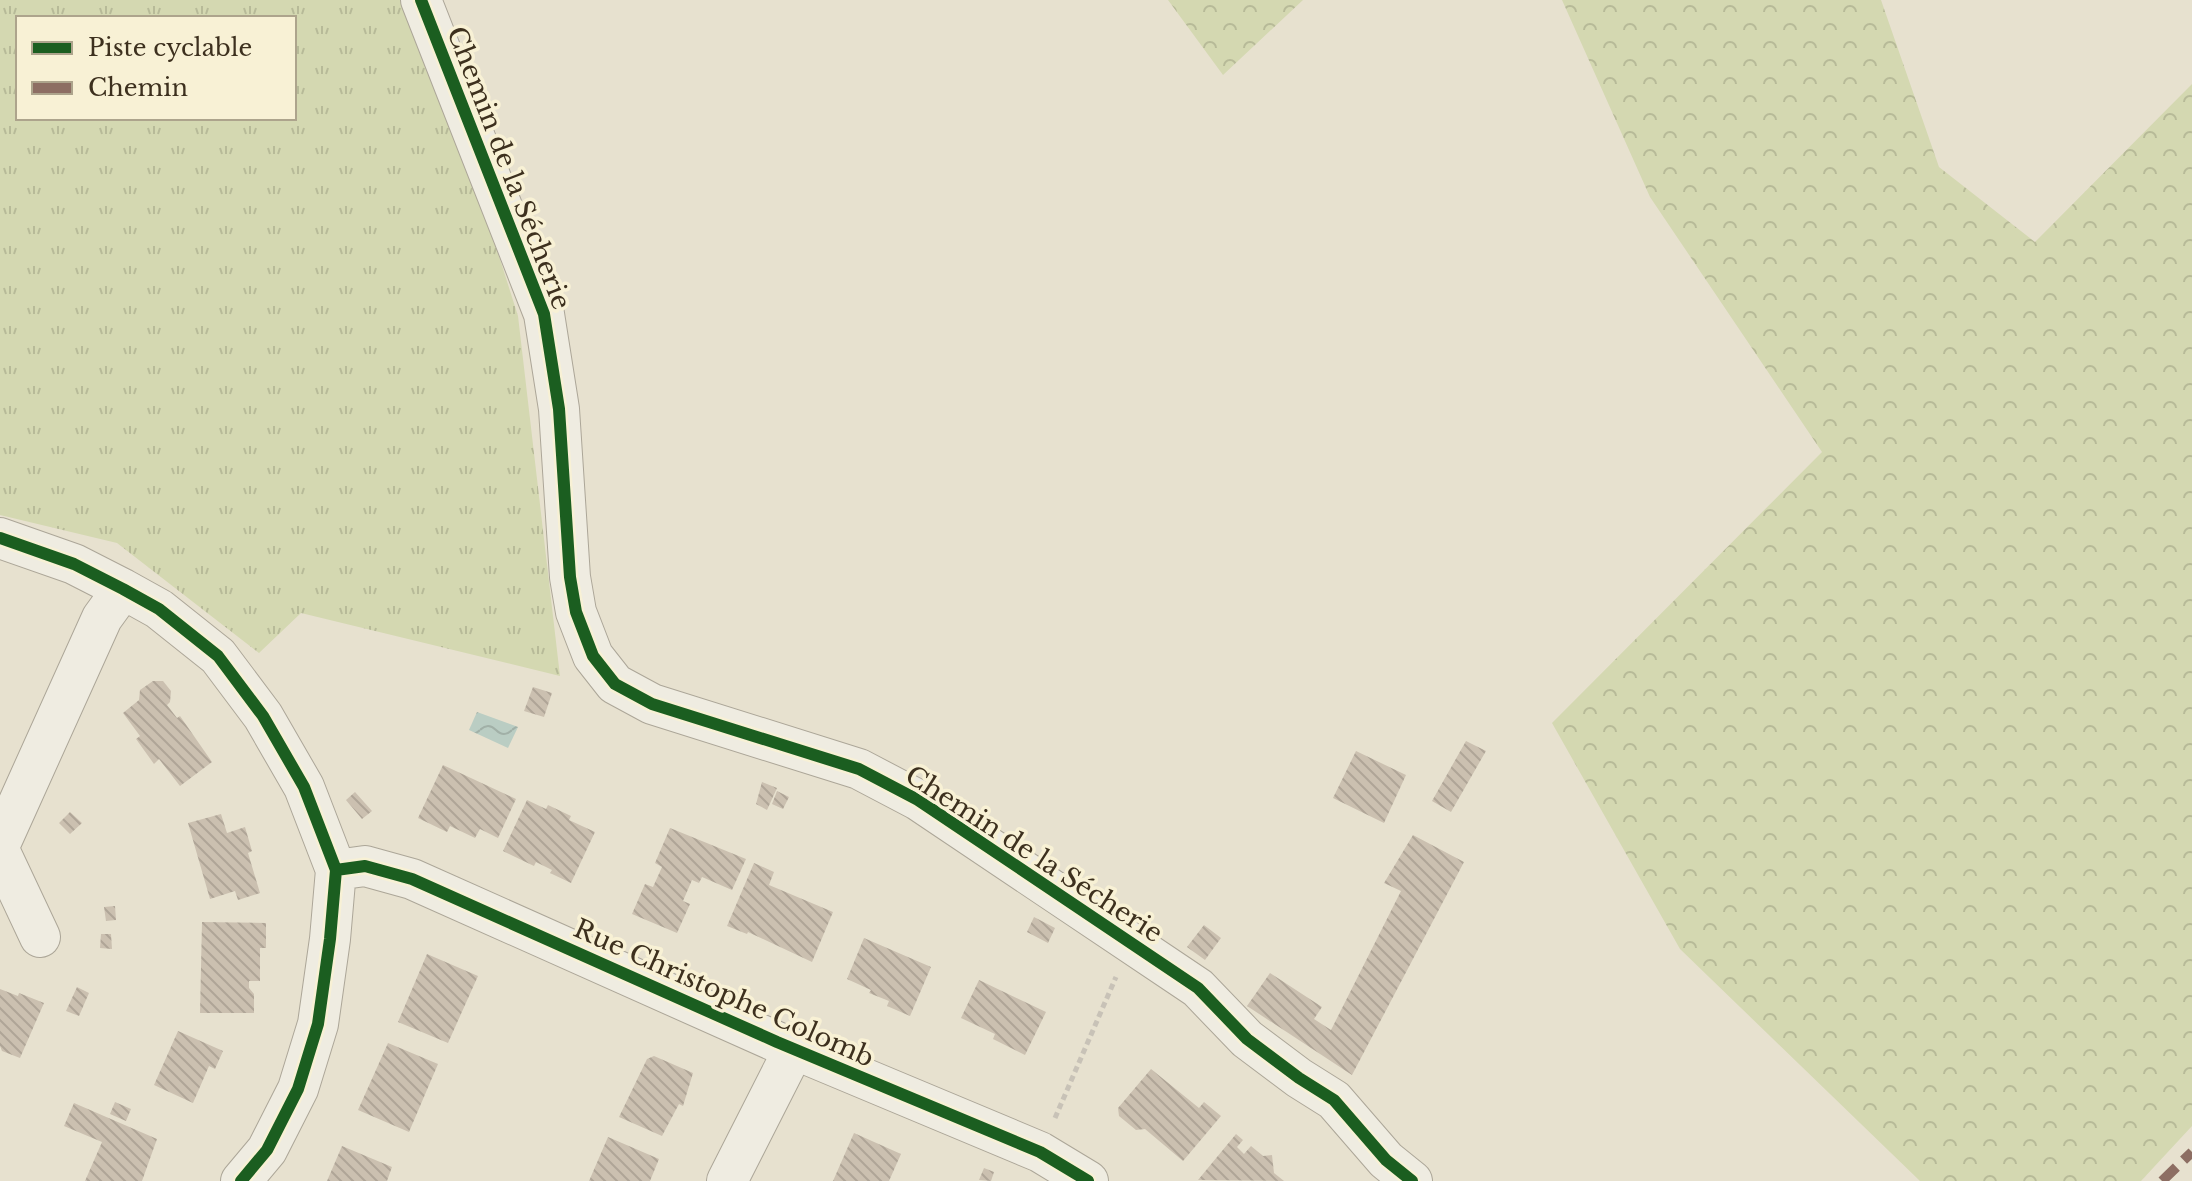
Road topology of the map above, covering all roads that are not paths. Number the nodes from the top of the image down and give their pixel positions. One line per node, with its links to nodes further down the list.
1 (421, 0): 12 (street, Chemin de la Sécherie)
2 (0, 538): 3 (street)
3 (123, 589): 4 (street); 6 (street)
4 (0, 844)
5 (0, 852): 7 (street)
6 (336, 870): 8 (street, Rue Christophe Colomb); 9 (street)
7 (40, 937)
8 (794, 1049): 10 (street); 11 (street, Rue Christophe Colomb)
9 (241, 1181)
10 (727, 1181)
11 (1088, 1181)
12 (1412, 1181)

